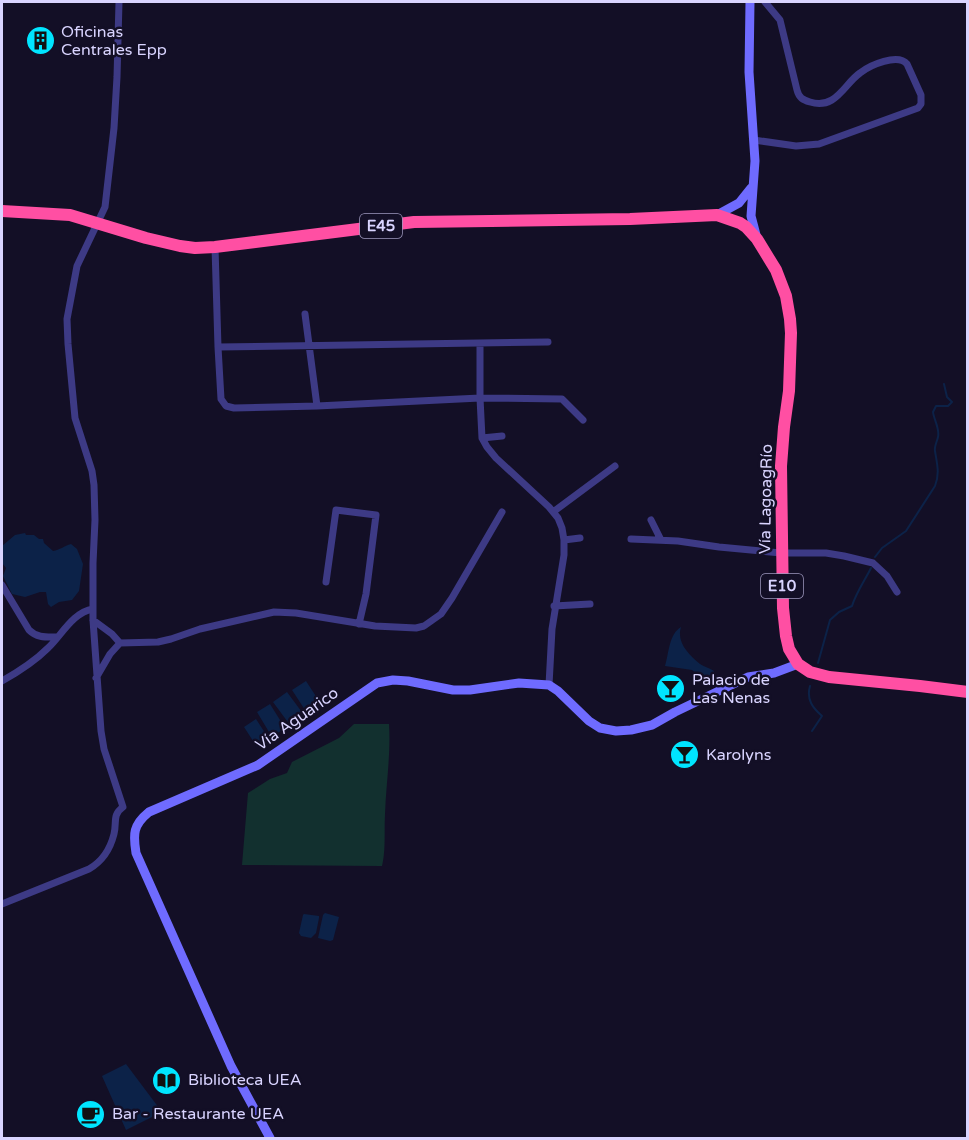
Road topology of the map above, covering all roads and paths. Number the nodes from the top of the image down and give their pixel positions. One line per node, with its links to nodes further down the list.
1 (119, 2): 8 (street)
2 (750, 2): 4 (street)
3 (765, 2): 4 (street)
4 (754, 140): 5 (street)
5 (752, 186): 7 (street); 9 (street)
6 (2, 211): 8 (highway, E45)
7 (717, 215): 9 (highway, E45); 10 (highway, E45)
8 (98, 223): 10 (highway, E45); 35 (street)
9 (757, 239): 29 (highway, Vía LagoagRío / E10)
10 (215, 247): 15 (street)
11 (305, 314): 14 (street)
12 (548, 342): 13 (street)
13 (480, 344): 14 (street); 16 (street)
14 (310, 345): 15 (street); 17 (street)
15 (218, 347): 17 (street)
16 (480, 398): 17 (street); 18 (street); 20 (street)
17 (317, 406)
18 (583, 420)
19 (502, 436): 20 (street)
20 (482, 438): 23 (street)
21 (615, 466): 23 (street)
22 (502, 512): 37 (street)
23 (553, 512): 27 (street)
24 (651, 520): 28 (street)
25 (580, 538): 27 (street)
26 (631, 539): 28 (street)
27 (564, 540): 34 (street)
28 (661, 540): 29 (street)
29 (781, 553): 32 (street); 40 (highway, Vía LagoagRío / E10)
30 (326, 582): 37 (street)
31 (2, 585): 38 (street)
32 (897, 592)
33 (590, 604): 34 (street)
34 (554, 606): 43 (street)
35 (93, 609): 36 (street); 38 (street)
36 (93, 620): 39 (street); 41 (street)
37 (359, 624): 39 (street)
38 (57, 637): 42 (street)
39 (120, 643): 41 (street)
40 (798, 664): 43 (street); 44 (highway)
41 (96, 679): 45 (street)
42 (2, 681)
43 (549, 685): 46 (street, Vía Aguarico)
44 (968, 692)
45 (2, 904)
46 (270, 1138)

